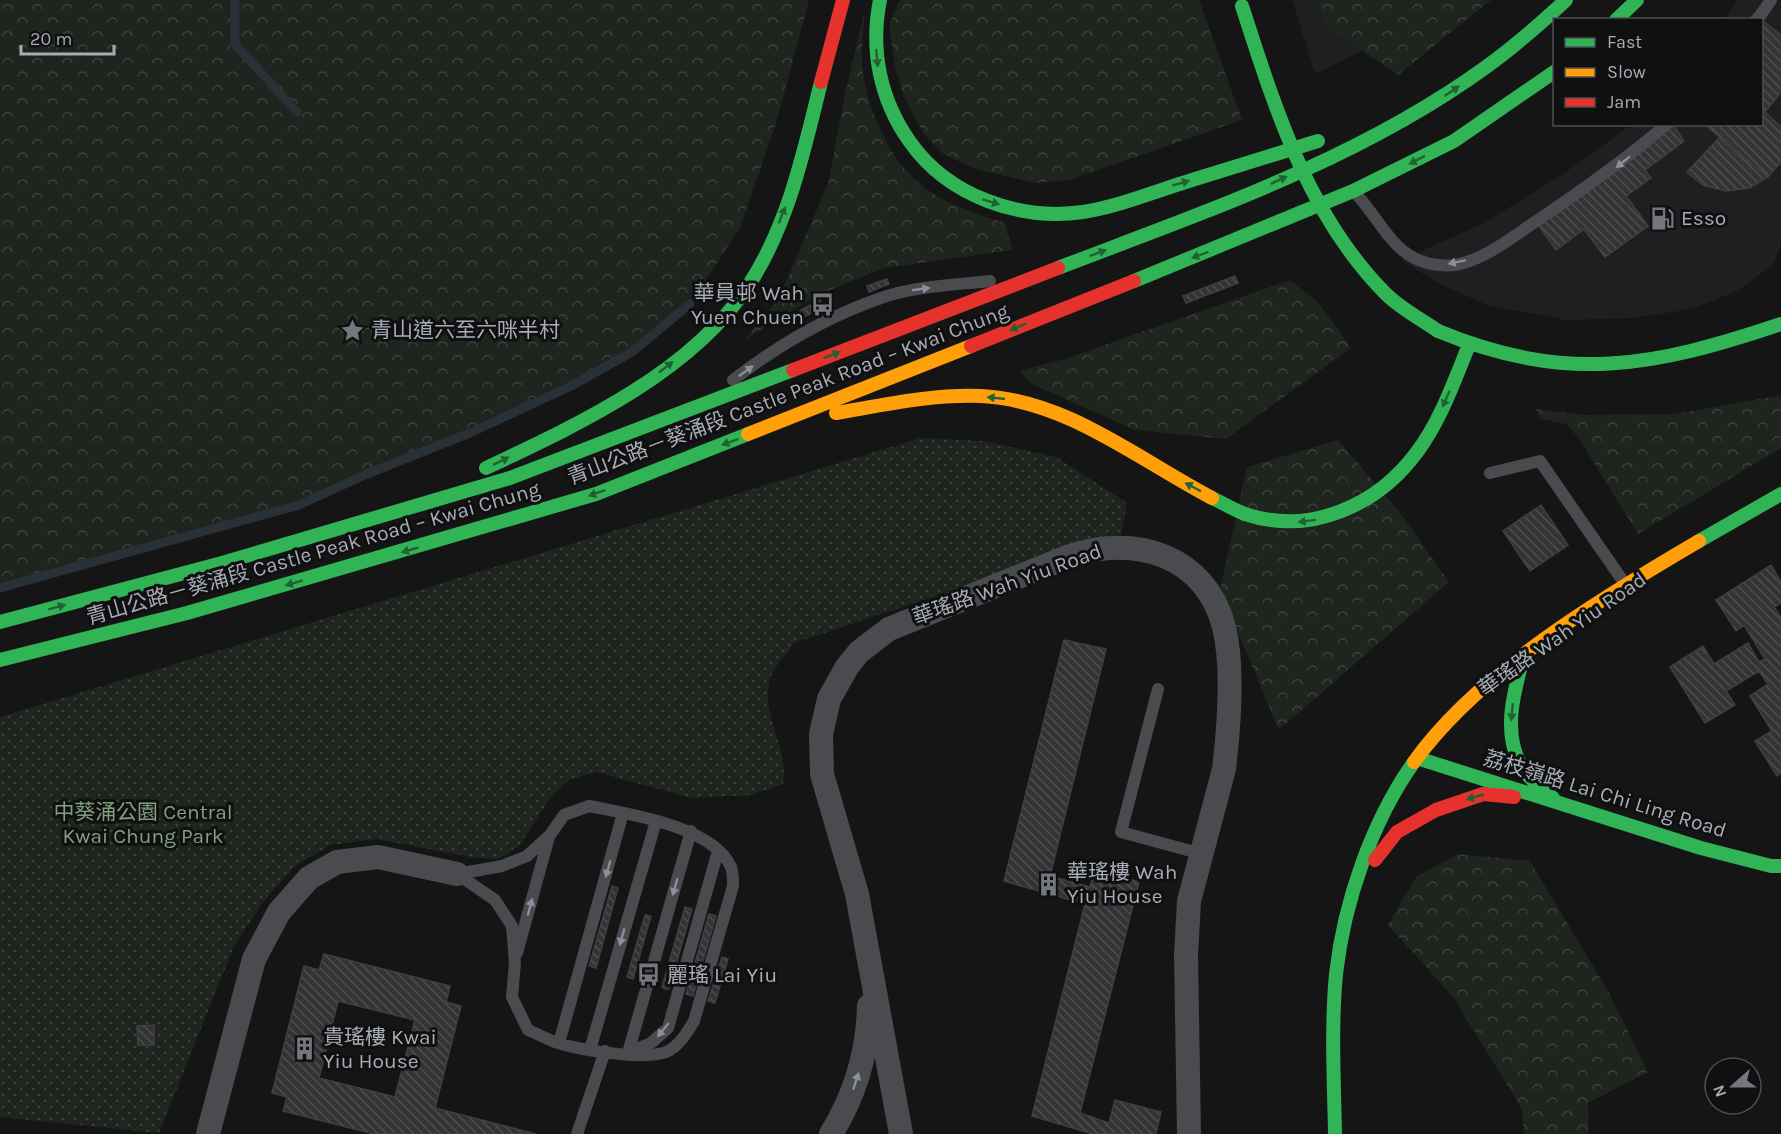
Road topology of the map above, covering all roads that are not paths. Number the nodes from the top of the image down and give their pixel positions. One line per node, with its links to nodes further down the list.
1 (843, 0): 20 (main road, one-way to 1)
2 (880, 0): 10 (main road, one-way to 10)
3 (1566, 0): 10 (main road, 青山公路－葵涌段 Castle Peak Road – Kwai Chung, one-way to 3)
4 (1637, 0): 7 (main road)
5 (1771, 0): 8 (lane)
6 (1240, 3): 15 (main road, bridge)
7 (1618, 18)
8 (1758, 18)
9 (1553, 73): 12 (main road, 青山公路－葵涌段 Castle Peak Road – Kwai Chung, one-way to 12)
10 (1423, 110): 13 (main road, 青山公路－葵涌段 Castle Peak Road – Kwai Chung, one-way to 10)
11 (1665, 126): 12 (lane, one-way to 12)
12 (1353, 191): 17 (main road, 青山公路－葵涌段 Castle Peak Road – Kwai Chung, one-way to 17)
13 (1043, 274): 16 (main road, 青山公路－葵涌段 Castle Peak Road – Kwai Chung, one-way to 13); 16 (lane, 青山公路－葵涌段 Castle Peak Road – Kwai Chung, one-way to 13)
14 (1781, 324): 15 (main road)
15 (1469, 345): 17 (main road, one-way to 17)
16 (699, 407): 20 (main road, 青山公路－葵涌段 Castle Peak Road – Kwai Chung)
17 (784, 421): 24 (main road, 青山公路－葵涌段 Castle Peak Road – Kwai Chung, one-way to 24)
18 (1490, 473): 21 (lane)
19 (1781, 494): 21 (main road, 華瑤路 Wah Yiu Road)
20 (351, 526): 22 (main road, 青山公路－葵涌段 Castle Peak Road – Kwai Chung, one-way to 20)
21 (1625, 585): 23 (main road, 華瑤路 Wah Yiu Road)
22 (0, 622)
23 (1524, 656): 26 (main road, 華瑤路 Wah Yiu Road); 27 (main road, one-way to 27)
24 (0, 660)
25 (1158, 689): 33 (lane)
26 (1417, 758): 27 (main road, 荔枝嶺路 Lai Chi Ling Road); 36 (main road, 華瑤路 Wah Yiu Road)
27 (1554, 800): 34 (main road, 荔枝嶺路 Lai Chi Ling Road); 36 (main road, one-way to 36)
28 (623, 813): 29 (lane); 31 (lane); 39 (lane, one-way to 39)
29 (656, 821): 30 (lane); 40 (lane, one-way to 40)
30 (691, 831): 32 (lane); 42 (lane, one-way to 42)
31 (550, 835): 35 (lane); 38 (lane, one-way to 31)
32 (718, 850): 42 (lane, one-way to 42); 42 (lane)
33 (1202, 854): 37 (street, 華瑤路 Wah Yiu Road); 47 (street, 華瑤路 Wah Yiu Road)
34 (1781, 866)
35 (457, 874): 38 (lane); 43 (street)
36 (1356, 886): 48 (main road, 華瑤路 Wah Yiu Road)
37 (869, 959): 45 (street, one-way to 37); 46 (street, 華瑤路 Wah Yiu Road)
38 (515, 963): 39 (lane)
39 (559, 1043): 40 (lane)
40 (590, 1050): 41 (lane)
41 (605, 1051): 42 (lane); 44 (lane)
42 (628, 1053)
43 (208, 1134)
44 (577, 1134)
45 (831, 1134)
46 (901, 1134)
47 (1189, 1134)
48 (1335, 1134)

